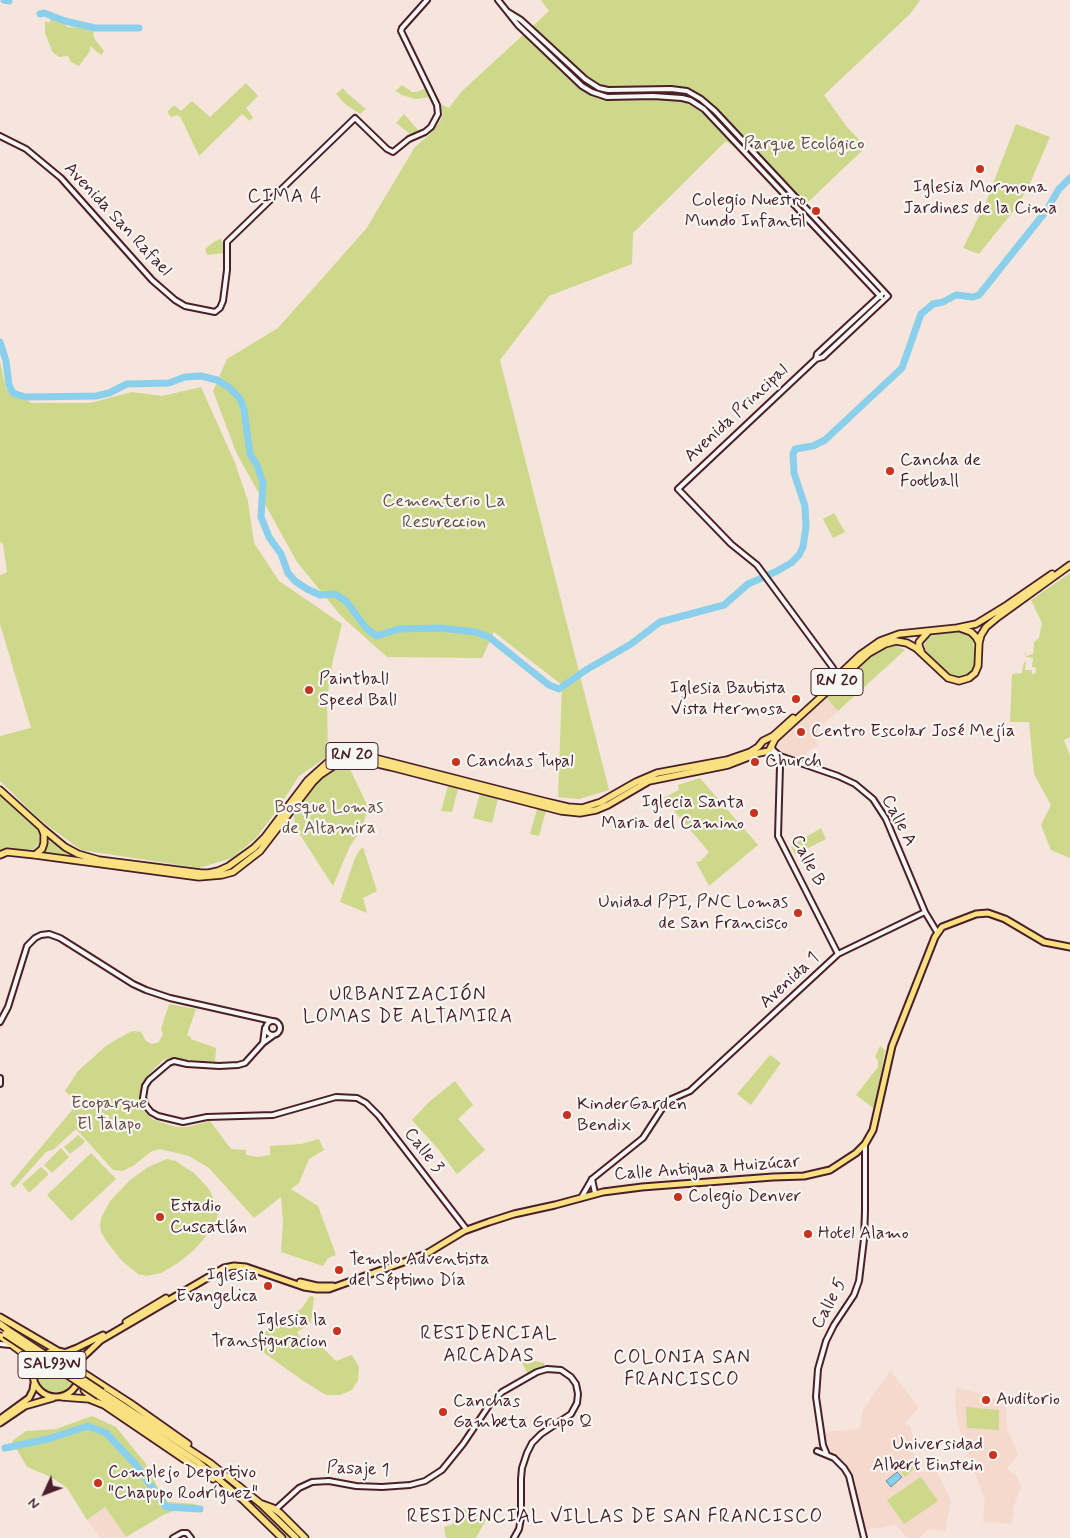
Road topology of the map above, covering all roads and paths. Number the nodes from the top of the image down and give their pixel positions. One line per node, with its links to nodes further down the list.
1 (427, 0): 6 (street, Avenida San Rafael)
2 (498, 0): 3 (street)
3 (508, 12): 4 (street); 5 (street)
4 (651, 88): 5 (street); 7 (street)
5 (653, 96): 8 (street)
6 (0, 136)
7 (884, 292): 8 (street, Avenida Principal); 9 (street, Avenida Principal)
8 (880, 296): 9 (street); 10 (street, Avenida Principal)
9 (884, 300): 10 (street, Avenida Principal)
10 (816, 359): 19 (street, Avenida Principal)
11 (1070, 561): 13 (highway, RN 20)
12 (1070, 565): 14 (highway, RN 20)
13 (1027, 591): 14 (highway); 15 (highway, RN 20)
14 (1024, 599): 17 (highway, RN 20)
15 (957, 628): 16 (highway, RN 20); 17 (highway)
16 (928, 632): 18 (highway); 20 (highway, RN 20)
17 (979, 643): 18 (highway, RN 20)
18 (925, 657): 24 (highway, RN 20)
19 (833, 668): 20 (street); 21 (street)
20 (845, 668): 21 (highway, RN 20)
21 (834, 680): 22 (highway, RN 20)
22 (766, 740): 23 (highway, RN 20); 24 (highway)
23 (760, 744): 25 (highway); 29 (highway, RN 20)
24 (772, 746): 25 (highway, RN 20); 26 (street, Calle A)
25 (766, 752): 27 (street); 31 (highway, RN 20)
26 (786, 758): 27 (street); 32 (street, Calle A)
27 (780, 766): 35 (street, Calle B)
28 (0, 790): 29 (highway, RN 20)
29 (42, 828): 31 (highway)
30 (0, 855): 31 (highway, RN 20)
31 (35, 855)
32 (925, 912): 33 (street, Calle A); 35 (street, Avenida 1)
33 (937, 932): 34 (main road); 44 (main road, Calle Antigua a Huizúcar)
34 (1070, 947)
35 (838, 954): 45 (street, Avenida 1)
36 (253, 1016): 37 (street); 38 (street); 39 (street)
37 (272, 1021): 39 (street); 40 (street)
38 (0, 1022)
39 (265, 1027): 40 (street); 41 (street)
40 (274, 1035): 41 (street)
41 (263, 1043): 48 (street, Calle 3)
42 (0, 1078): 43 (street)
43 (0, 1084)
44 (864, 1144): 46 (main road, Calle Antigua a Huizúcar); 65 (street, Calle 5)
45 (592, 1179): 46 (street); 47 (street)
46 (595, 1193): 47 (main road, Calle Antigua a Huizúcar)
47 (581, 1198): 48 (main road, Calle Antigua a Huizúcar)
48 (467, 1230): 49 (main road, Calle Antigua a Huizúcar)
49 (334, 1286): 56 (main road, Calle Antigua a Huizúcar); 57 (main road, Calle Antigua a Huizúcar)
50 (0, 1317): 53 (highway)
51 (0, 1324): 52 (highway, SAL93W)
52 (3, 1333): 55 (highway); 62 (highway, SAL93W, bridge)
53 (32, 1337): 55 (highway); 56 (highway)
54 (0, 1344): 55 (street)
55 (17, 1347): 58 (highway)
56 (61, 1352): 57 (main road); 58 (main road)
57 (78, 1368): 59 (highway); 61 (main road)
58 (34, 1376): 60 (main road); 63 (main road)
59 (97, 1381): 62 (highway); 67 (highway)
60 (54, 1397): 61 (main road); 64 (main road)
61 (62, 1397): 62 (highway)
62 (100, 1397): 67 (highway, SAL93W); 72 (highway, SAL93W)
63 (0, 1419)
64 (0, 1423)
65 (823, 1445): 66 (street, Calle 5); 66 (street)
66 (827, 1455): 76 (street)
67 (210, 1463): 68 (highway, SAL93W)
68 (261, 1504): 69 (highway); 73 (highway, SAL93W)
69 (275, 1510): 74 (highway); 75 (street, Pasaje 1)
70 (173, 1538): 71 (street)
71 (191, 1538)
72 (282, 1538)
73 (296, 1538)
74 (305, 1538)
75 (514, 1538)
76 (864, 1538)

